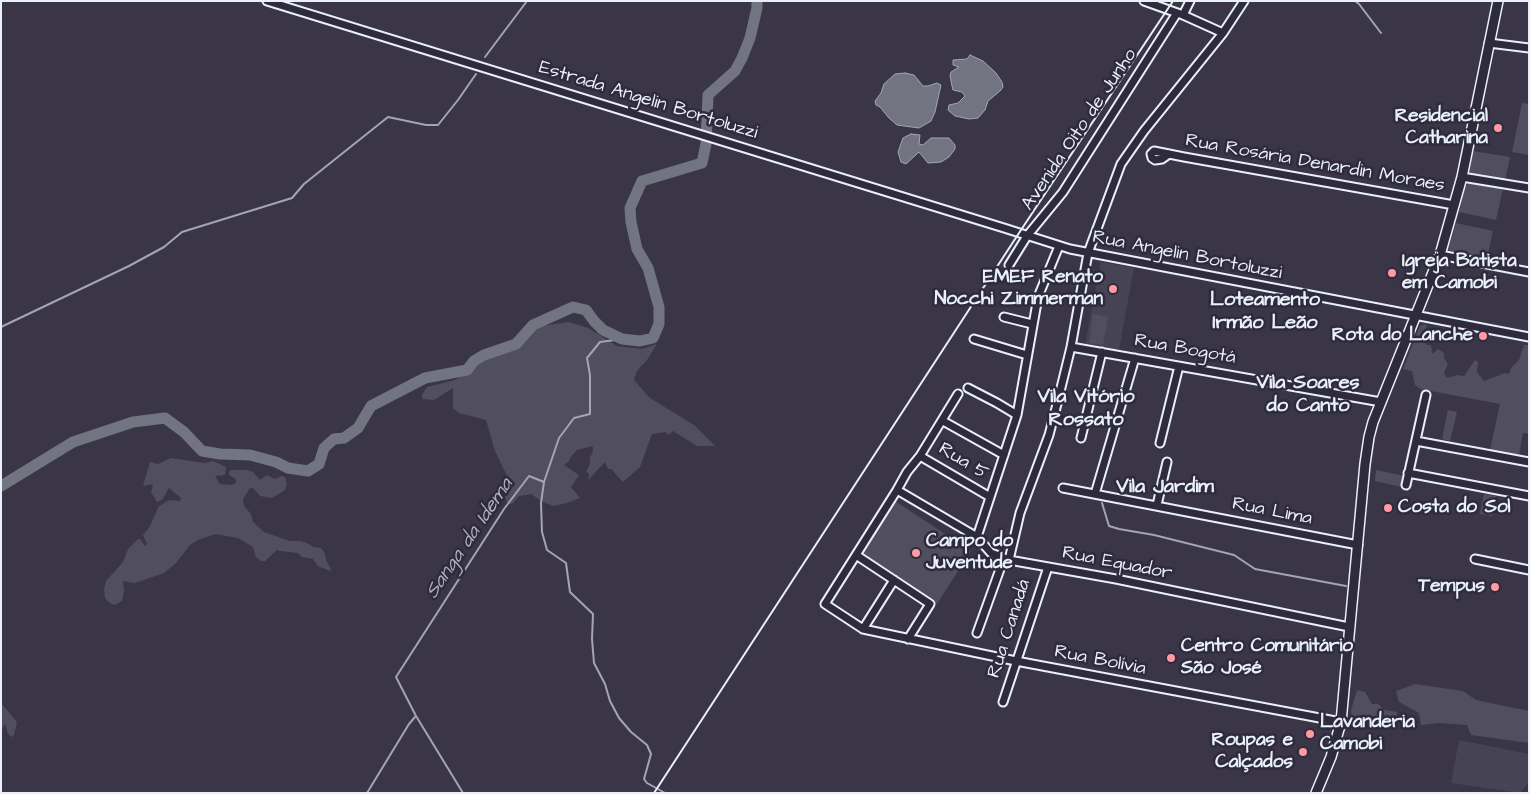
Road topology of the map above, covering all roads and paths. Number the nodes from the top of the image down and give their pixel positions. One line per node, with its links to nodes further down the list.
1 (267, 1): 14 (street, Estrada Angelin Bortoluzzi)
2 (1145, 1): 6 (street)
3 (1190, 1): 6 (street, Avenida Oito de Junho)
4 (1244, 1): 7 (street)
5 (1498, 1): 8 (main road)
6 (1180, 14): 7 (street); 15 (street, Avenida Oito de Junho)
7 (1223, 33): 17 (street)
8 (1489, 42): 9 (street); 11 (main road)
9 (1529, 48)
10 (1170, 154): 13 (street, Rua Rosária Denardin Moraes)
11 (1462, 177): 12 (street); 13 (main road)
12 (1529, 188)
13 (1454, 205): 18 (main road)
14 (1019, 233): 15 (street, Rua Angelin Bortoluzzi)
15 (1027, 236): 16 (street, Rua Angelin Bortoluzzi); 19 (street, Avenida Oito de Junho)
16 (1059, 246): 17 (street, Rua Angelin Bortoluzzi); 23 (street)
17 (1088, 253): 21 (street, Rua Angelin Bortoluzzi); 26 (street)
18 (1440, 255): 20 (street); 21 (main road)
19 (1009, 265)
20 (1529, 272)
21 (1416, 316): 24 (street, Rua Angelin Bortoluzzi); 34 (main road)
22 (1004, 317): 23 (street)
23 (1032, 324): 28 (street)
24 (1529, 336)
25 (974, 338): 28 (street)
26 (1070, 347): 27 (street, Rua Bogotá); 55 (street)
27 (1102, 352): 29 (street, Rua Bogotá); 37 (street)
28 (1027, 355): 35 (street)
29 (1135, 358): 30 (street, Rua Bogotá); 48 (street)
30 (1179, 366): 34 (street, Rua Bogotá); 39 (street)
31 (968, 388): 35 (street)
32 (958, 394): 36 (street)
33 (1426, 395): 38 (street)
34 (1381, 402): 53 (main road)
35 (1017, 415): 40 (street)
36 (942, 421): 40 (street); 41 (street)
37 (1081, 438)
38 (1416, 441): 43 (street); 44 (street)
39 (1160, 443)
40 (1004, 455): 50 (street)
41 (920, 456): 47 (street); 50 (street, Rua 5)
42 (1167, 462): 51 (street)
43 (1529, 462)
44 (1408, 473): 45 (street); 49 (street)
45 (1406, 485)
46 (1063, 488): 48 (street, Rua Lima)
47 (897, 490): 52 (street, Rua Equador); 54 (street)
48 (1095, 494): 51 (street, Rua Lima)
49 (1529, 496)
50 (990, 497): 52 (street)
51 (1158, 505): 53 (street, Rua Lima)
52 (977, 537): 55 (street, Rua Equador)
53 (1358, 545): 60 (main road)
54 (856, 555): 59 (street); 61 (street)
55 (1006, 559): 57 (street, Rua Equador); 62 (street)
56 (1475, 559): 58 (street)
57 (1048, 567): 60 (street, Rua Equador); 64 (street, Rua Canadá)
58 (1529, 570)
59 (894, 580): 61 (street); 63 (street)
60 (1349, 627): 66 (main road)
61 (863, 629): 63 (street, Rua Bolívia)
62 (977, 634)
63 (908, 639): 64 (street, Rua Bolívia)
64 (1016, 661): 65 (street, Rua Canadá); 66 (street, Rua Bolívia)
65 (1004, 702)
66 (1341, 722): 67 (main road)
67 (1316, 793)

